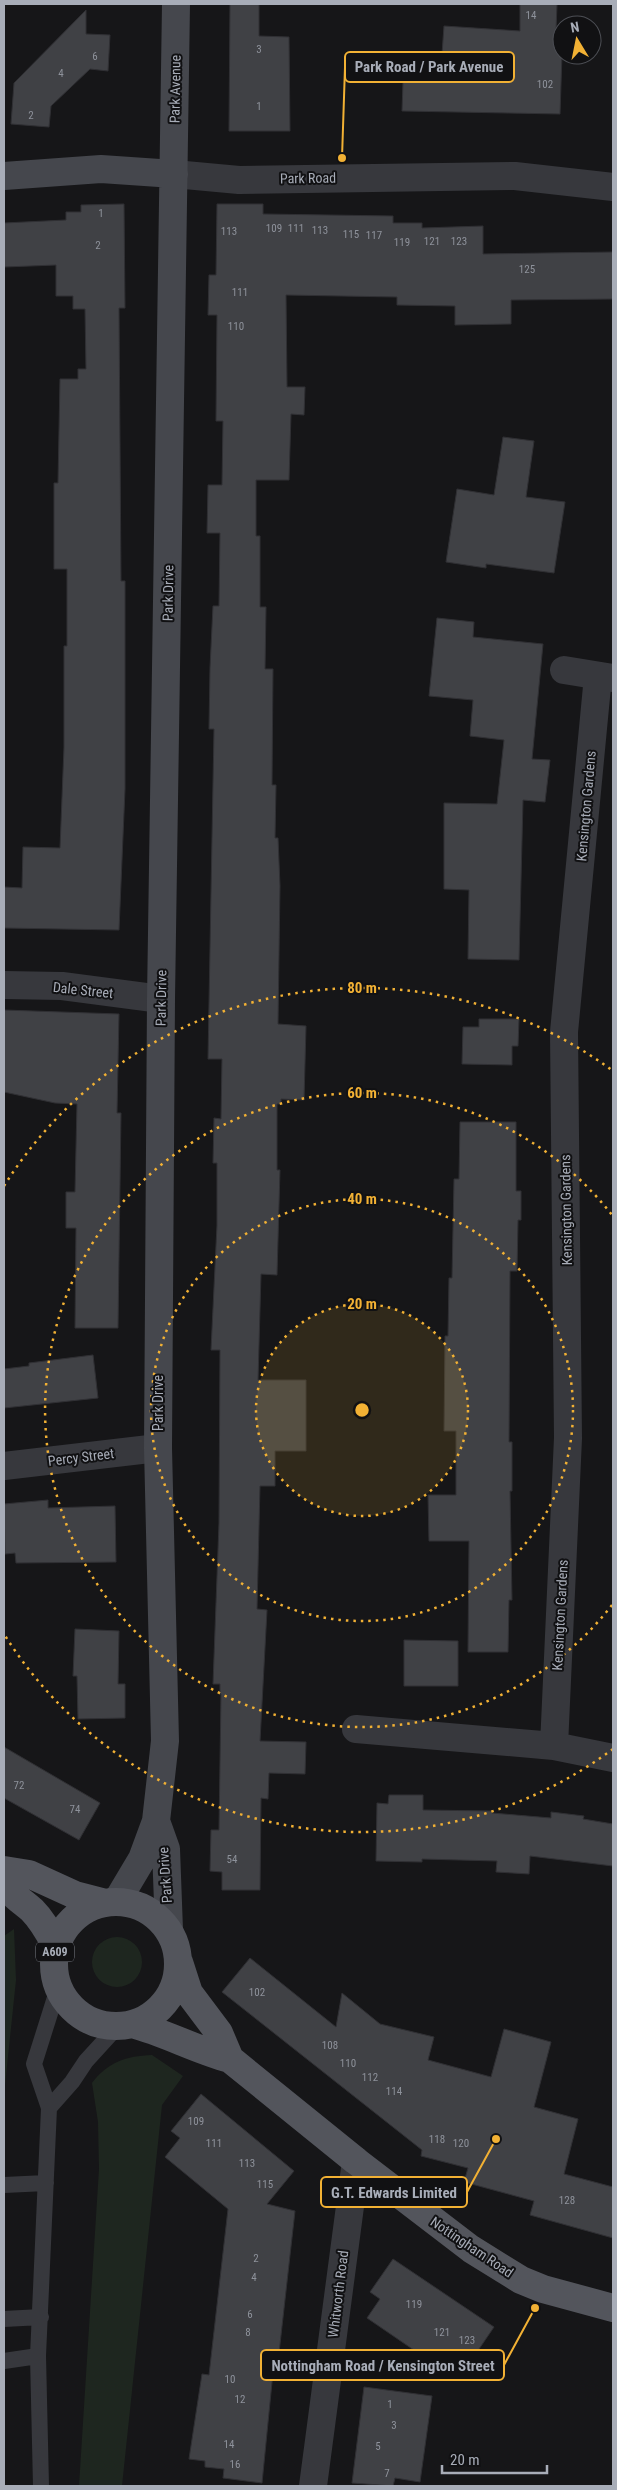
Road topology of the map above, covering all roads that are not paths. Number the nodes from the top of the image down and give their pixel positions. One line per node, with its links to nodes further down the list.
1 (176, 4): 2 (street, Park Avenue)
2 (174, 174): 3 (street, Park Road); 4 (street, Park Road); 8 (street, Park Drive)
3 (4, 176)
4 (613, 187)
5 (564, 670): 6 (street, Kensington Gardens)
6 (606, 677): 12 (street, Kensington Gardens)
7 (4, 985): 8 (street, Dale Street)
8 (161, 1000): 9 (street, Park Drive)
9 (158, 1448): 10 (street, Percy Street); 14 (street, Park Drive)
10 (4, 1466)
11 (356, 1729): 12 (street)
12 (554, 1746): 13 (street)
13 (613, 1758)
14 (156, 1821): 17 (street, Park Drive); 18 (street, Park Drive)
15 (4, 1870): 17 (main road, A609)
16 (4, 1878): 19 (main road, A609)
17 (110, 1902): 18 (main road, A609); 19 (main road, A609)
18 (169, 1930): 20 (main road, A609)
19 (56, 1946): 21 (main road, A609)
20 (178, 1958): 22 (main road, A609); 23 (main road, Nottingham Road / A609)
21 (58, 1988): 22 (main road, A609); 24 (lane)
22 (125, 2025): 23 (main road, Nottingham Road / A609); 24 (lane)
23 (230, 2059): 25 (main road, Nottingham Road / A609)
24 (49, 2108): 26 (lane)
25 (356, 2161): 28 (main road, Nottingham Road / A609); 34 (street, Whitworth Road)
26 (46, 2183): 27 (lane); 29 (lane)
27 (4, 2185)
28 (613, 2308)
29 (40, 2317): 30 (lane); 31 (lane)
30 (4, 2319)
31 (38, 2356): 32 (lane); 33 (lane)
32 (4, 2361)
33 (41, 2486)
34 (313, 2486)

